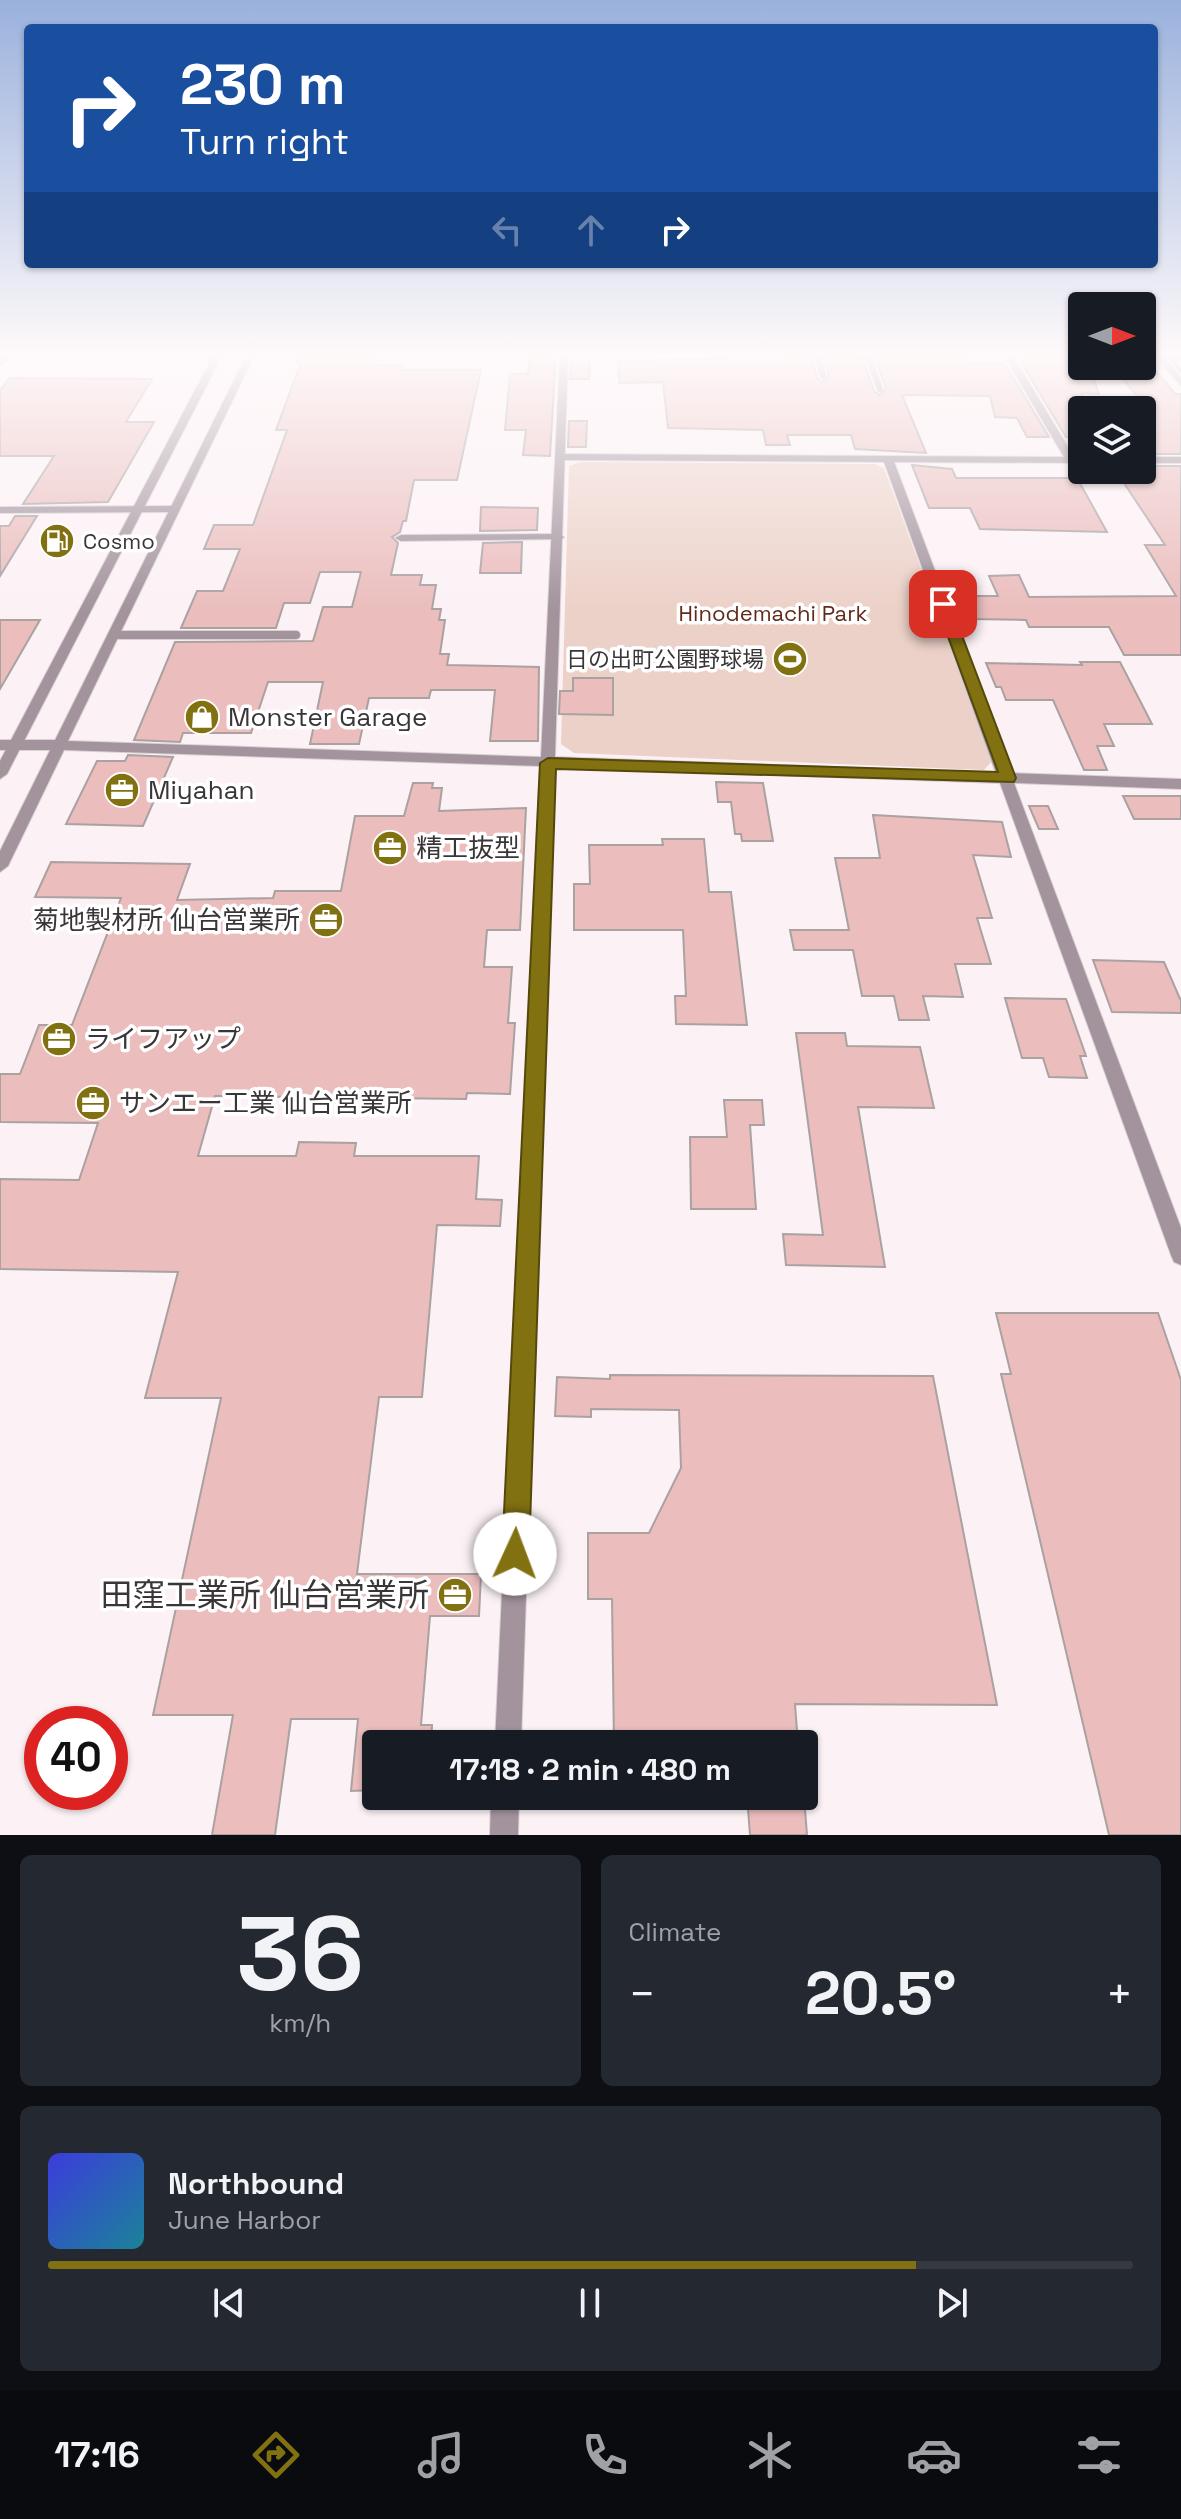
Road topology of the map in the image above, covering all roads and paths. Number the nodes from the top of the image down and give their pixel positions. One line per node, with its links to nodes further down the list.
1 (175, 440): 9 (street)
2 (209, 440): 10 (street)
3 (562, 440): 4 (street)
4 (562, 457): 5 (street); 12 (street)
5 (888, 459): 6 (street); 20 (street)
6 (1068, 460)
7 (1156, 460): 8 (street)
8 (1181, 460)
9 (139, 509): 10 (street); 11 (street); 16 (street)
10 (175, 509): 14 (street)
11 (0, 510)
12 (558, 537): 13 (street); 18 (street)
13 (401, 538)
14 (114, 635): 15 (lane); 17 (street)
15 (296, 635)
16 (7, 745): 17 (street); 19 (street)
17 (60, 745): 18 (street); 22 (street)
18 (548, 763): 20 (street); 24 (street)
19 (0, 774)
20 (1008, 778): 21 (street); 23 (street)
21 (1181, 784)
22 (0, 866)
23 (1181, 1255)
24 (509, 1730)
25 (505, 1810): 26 (street)
26 (504, 1835)

